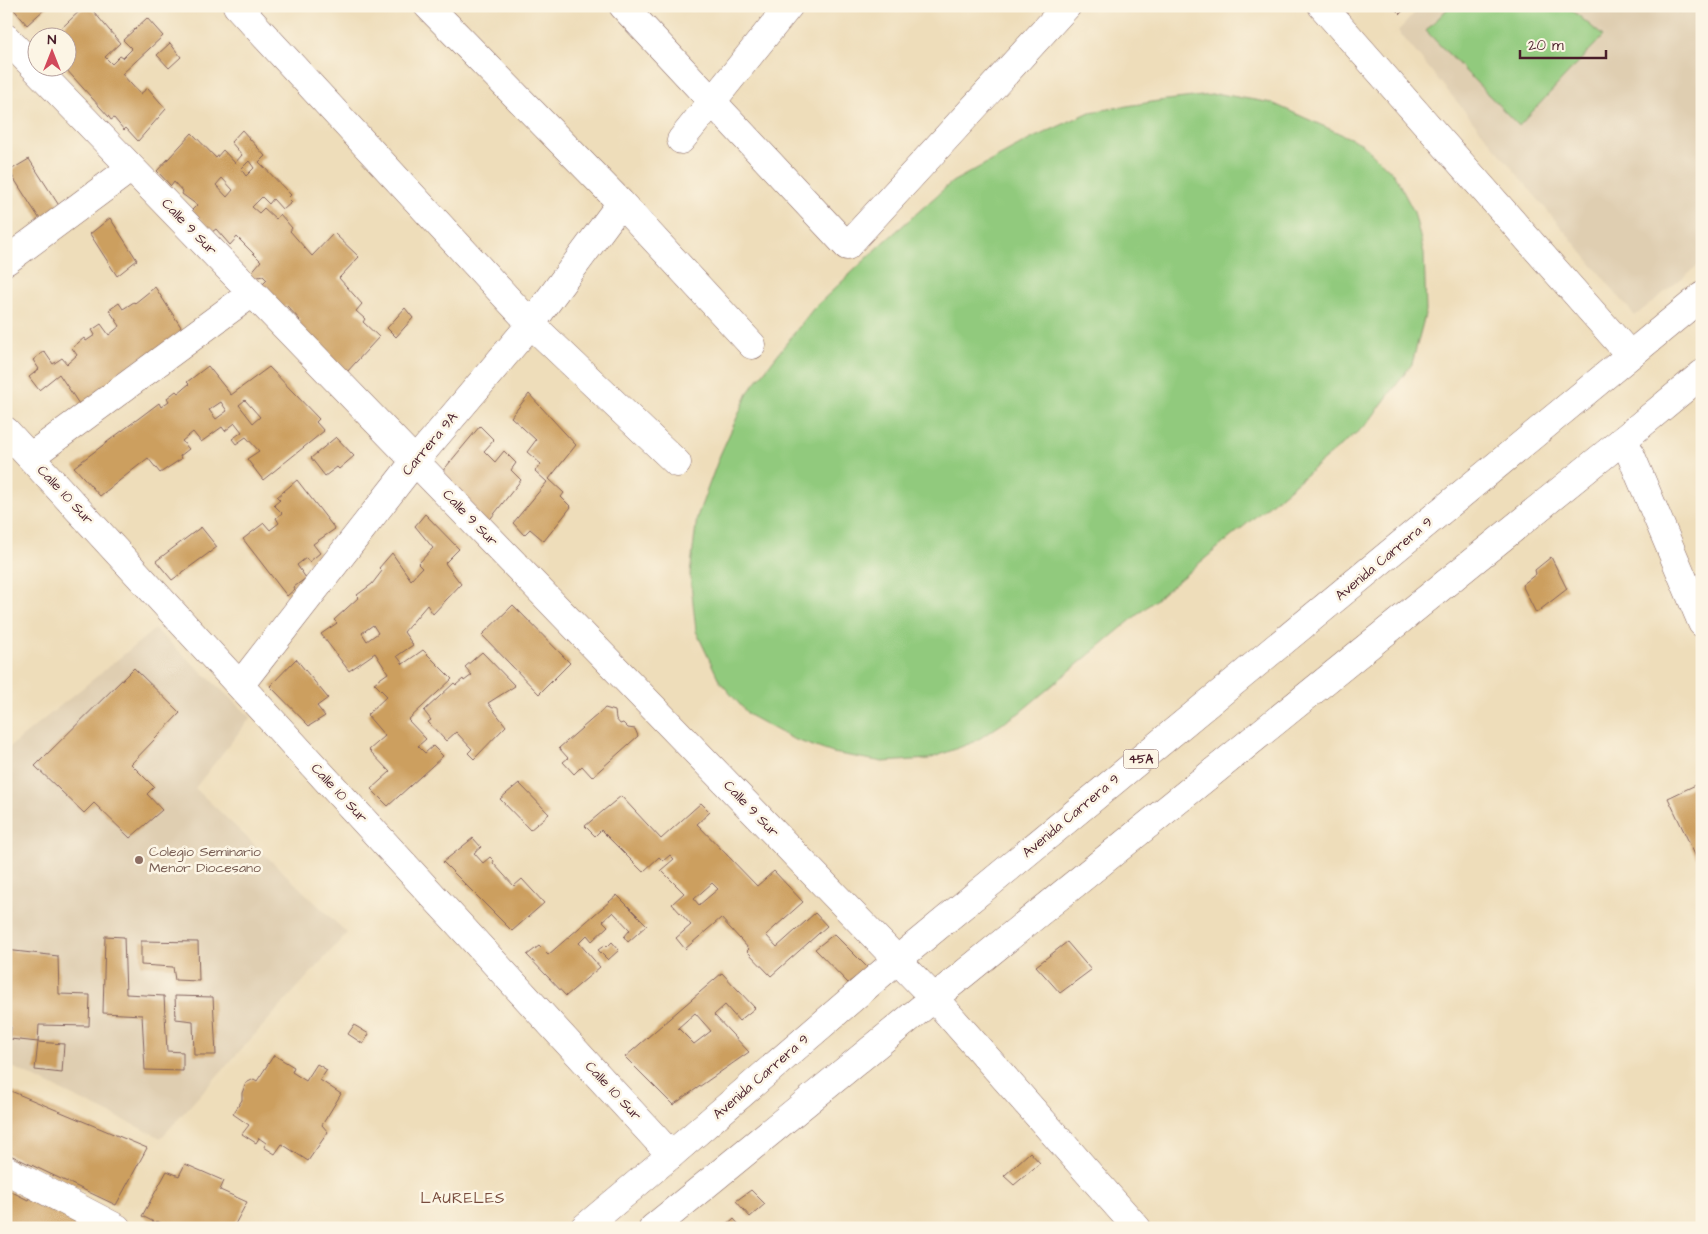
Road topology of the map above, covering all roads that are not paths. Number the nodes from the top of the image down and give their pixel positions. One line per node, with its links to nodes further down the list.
1 (237, 6): 15 (street)
2 (428, 6): 11 (street)
3 (623, 6): 8 (street)
4 (789, 6): 8 (street)
5 (1067, 6): 8 (street)
6 (1323, 6): 17 (street)
7 (9, 45): 10 (street, Calle 9 Sur)
8 (712, 102): 9 (street)
9 (681, 140)
10 (131, 168): 12 (street); 13 (street, Calle 9 Sur)
11 (621, 203): 15 (street, Carrera 9A); 16 (street)
12 (6, 261)
13 (252, 293): 21 (street); 22 (street, Calle 9 Sur)
14 (1702, 296): 17 (street, Avenida Carrera 9 / 45A)
15 (531, 324): 22 (street, Carrera 9A); 23 (street)
16 (752, 346)
17 (1630, 355): 26 (street, Avenida Carrera 9 / 45A)
18 (1702, 374): 20 (street)
19 (6, 431): 21 (street, Calle 10 Sur)
20 (1624, 439): 24 (street); 27 (street)
21 (30, 457): 25 (street, Calle 10 Sur)
22 (415, 462): 25 (street, Carrera 9A); 26 (street, Calle 9 Sur)
23 (677, 463)
24 (1702, 623)
25 (240, 686): 28 (street, Calle 10 Sur)
26 (897, 960): 27 (street, Calle 9 Sur); 28 (street, Avenida Carrera 9 / 45A)
27 (934, 998): 32 (street); 33 (street, Calle 9 Sur)
28 (671, 1155): 31 (street, Avenida Carrera 9 / 45A)
29 (6, 1170): 30 (street)
30 (118, 1228)
31 (584, 1228)
32 (653, 1228)
33 (1138, 1228)

